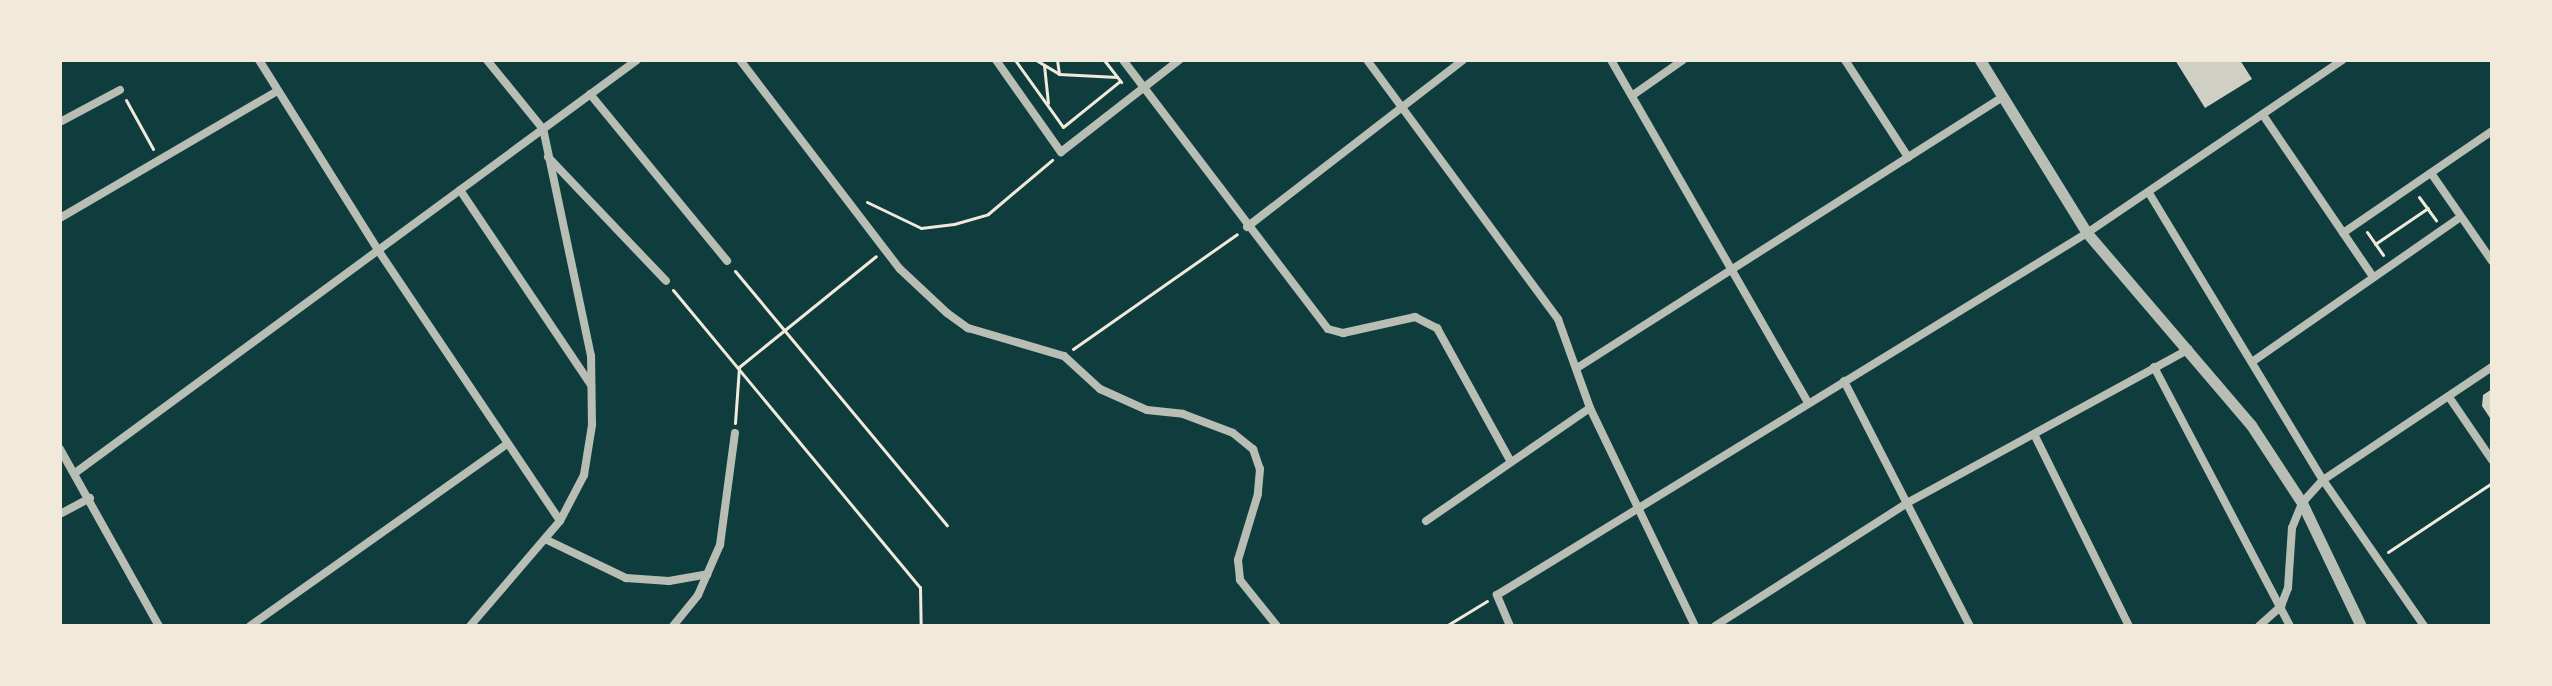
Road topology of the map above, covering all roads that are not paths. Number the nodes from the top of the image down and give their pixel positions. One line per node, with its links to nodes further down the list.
1 (259, 60): 17 (street)
2 (487, 60): 24 (street)
3 (637, 60): 18 (street)
4 (740, 60): 74 (street)
5 (996, 60): 15 (street)
6 (1123, 60): 15 (street)
7 (1179, 60): 15 (street)
8 (1367, 60): 21 (street)
9 (1463, 60): 21 (street)
10 (1611, 60): 19 (street)
11 (1683, 60): 19 (street)
12 (1845, 60): 27 (street)
13 (1980, 60): 20 (street)
14 (2343, 60): 22 (street)
15 (1143, 88): 33 (street)
16 (120, 90): 23 (street)
17 (277, 91): 32 (street); 36 (street)
18 (590, 94): 24 (street); 37 (street)
19 (1633, 95): 39 (street)
20 (2001, 98): 27 (street); 34 (street)
21 (1401, 107): 33 (street); 46 (street)
22 (2263, 115): 30 (street); 35 (street)
23 (60, 122)
24 (543, 129): 26 (street); 29 (street)
25 (2492, 131): 28 (street)
26 (548, 156): 41 (street); 48 (street)
27 (1908, 157): 39 (street)
28 (2431, 173): 31 (street); 35 (street)
29 (460, 190): 36 (street); 48 (street)
30 (2149, 193): 34 (street); 43 (street)
31 (2461, 217): 38 (street); 40 (street)
32 (60, 218)
33 (1247, 227): 57 (street)
34 (2087, 233): 42 (street); 47 (street)
35 (2343, 233): 40 (street)
36 (378, 250): 54 (street); 58 (street)
37 (727, 261)
38 (2492, 261)
39 (1731, 270): 46 (street); 50 (street)
40 (2373, 277): 43 (street)
41 (666, 281)
42 (2189, 349): 44 (street); 62 (street)
43 (2252, 362): 59 (street)
44 (2154, 367): 53 (street); 69 (street)
45 (2492, 367): 49 (street)
46 (1577, 368): 51 (street)
47 (1844, 381): 50 (street); 61 (street)
48 (591, 386): 65 (street)
49 (2449, 397): 56 (street); 59 (street)
50 (1808, 403): 63 (street)
51 (1590, 408): 57 (street); 63 (street)
52 (735, 433): 68 (street)
53 (2034, 434): 61 (street); 79 (street)
54 (506, 445): 65 (street); 71 (street)
55 (60, 449): 58 (street)
56 (2492, 460)
57 (1511, 462): 66 (street)
58 (75, 473): 60 (street)
59 (2323, 480): 62 (street); 83 (street)
60 (90, 498): 64 (street); 70 (street)
61 (1907, 503): 77 (street); 78 (street)
62 (2302, 503): 69 (street); 82 (street)
63 (1638, 508): 75 (street); 76 (street)
64 (60, 514)
65 (560, 521): 67 (street)
66 (1426, 521)
67 (547, 540): 68 (street); 72 (street)
68 (707, 574): 73 (street)
69 (2281, 606): 80 (street); 81 (street)
70 (159, 626)
71 (250, 626)
72 (470, 626)
73 (673, 626)
74 (1277, 626)
75 (1510, 626)
76 (1695, 626)
77 (1715, 626)
78 (1970, 626)
79 (2129, 626)
80 (2259, 626)
81 (2290, 626)
82 (2361, 626)
83 (2424, 626)

